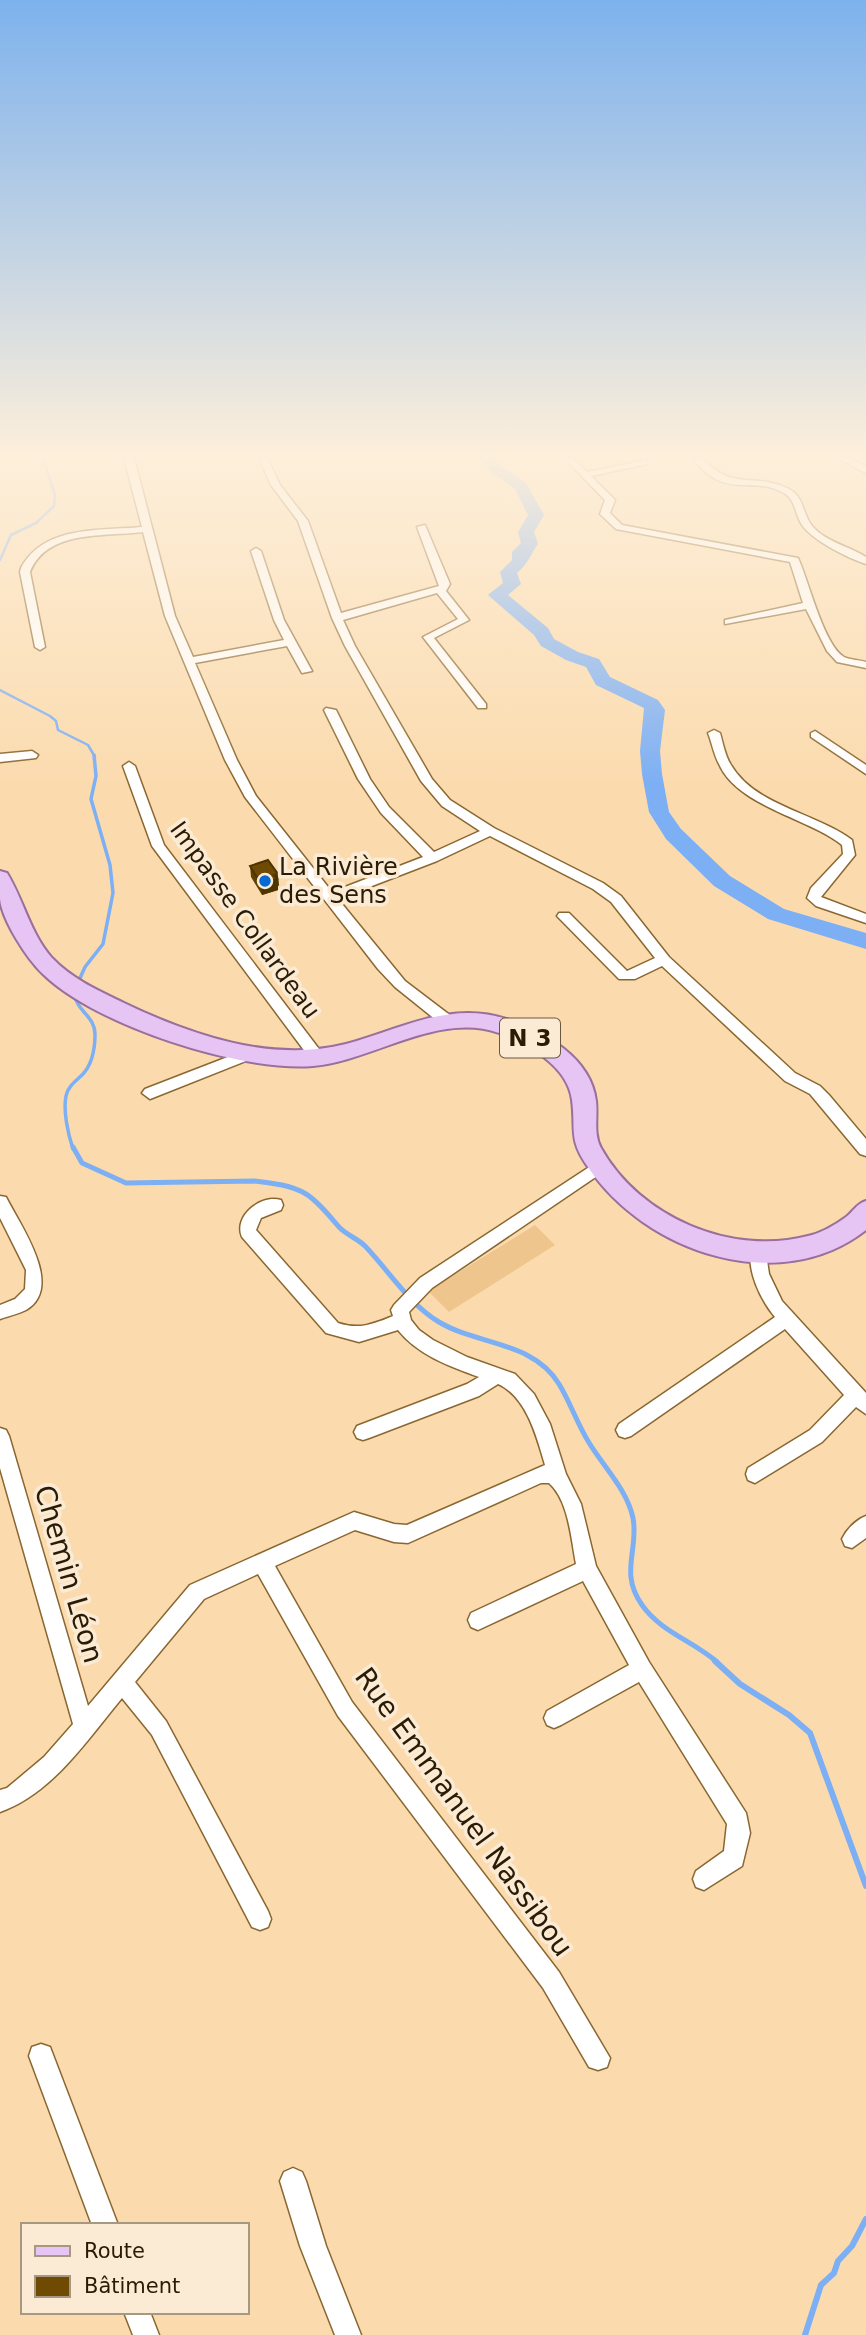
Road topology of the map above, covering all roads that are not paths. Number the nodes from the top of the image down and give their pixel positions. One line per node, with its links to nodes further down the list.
1 (27, 567): 12 (street)
2 (158, 567): 13 (street)
3 (260, 567): 11 (street)
4 (319, 567): 9 (street)
5 (438, 567): 7 (street)
6 (796, 567): 8 (street)
7 (440, 591): 9 (street); 16 (street)
8 (808, 605): 10 (street); 14 (street)
9 (337, 618): 24 (street)
10 (729, 622)
11 (290, 642): 13 (street); 15 (street)
12 (40, 647)
13 (189, 661): 27 (street)
14 (866, 665)
15 (306, 671)
16 (482, 706)
17 (330, 710): 25 (street)
18 (714, 733): 29 (street)
19 (815, 735): 23 (street)
20 (32, 755): 21 (street)
21 (0, 758)
22 (129, 766): 33 (street, Impasse Collardeau)
23 (866, 770)
24 (490, 831): 25 (street); 30 (street)
25 (432, 858): 27 (street)
26 (0, 878): 32 (main road, N 3)
27 (328, 898): 31 (street)
28 (564, 916): 30 (street)
29 (866, 919)
30 (664, 960): 35 (street)
31 (446, 1020): 33 (main road, N 3); 36 (main road, N 3)
32 (251, 1053): 33 (main road, N 3); 34 (street)
33 (317, 1057)
34 (150, 1093)
35 (866, 1150)
36 (600, 1166): 40 (main road, N 3); 43 (street)
37 (0, 1202): 41 (street)
38 (275, 1205): 43 (street)
39 (866, 1211): 40 (main road, N 3)
40 (759, 1252): 42 (street)
41 (0, 1312)
42 (787, 1318): 45 (street); 46 (street)
43 (400, 1321): 44 (street)
44 (497, 1375): 47 (street); 50 (street)
45 (861, 1400): 49 (street)
46 (625, 1430)
47 (363, 1433)
48 (0, 1436): 57 (street, Chemin Léon)
49 (755, 1474)
50 (558, 1477): 51 (street, Chemin Léon); 52 (street)
51 (263, 1564): 55 (street, Chemin Léon); 62 (street, Rue Emmanuel Nassibou)
52 (587, 1569): 53 (street); 54 (street)
53 (478, 1620)
54 (642, 1669): 56 (street); 59 (street)
55 (121, 1681): 57 (street, Chemin Léon); 60 (street)
56 (554, 1718)
57 (83, 1727): 58 (street, Chemin Léon)
58 (0, 1801)
59 (704, 1879)
60 (260, 1919)
61 (41, 2056): 64 (street)
62 (598, 2058)
63 (293, 2181): 67 (street)
64 (103, 2223)
65 (138, 2314): 66 (street)
66 (146, 2335)
67 (348, 2335)

